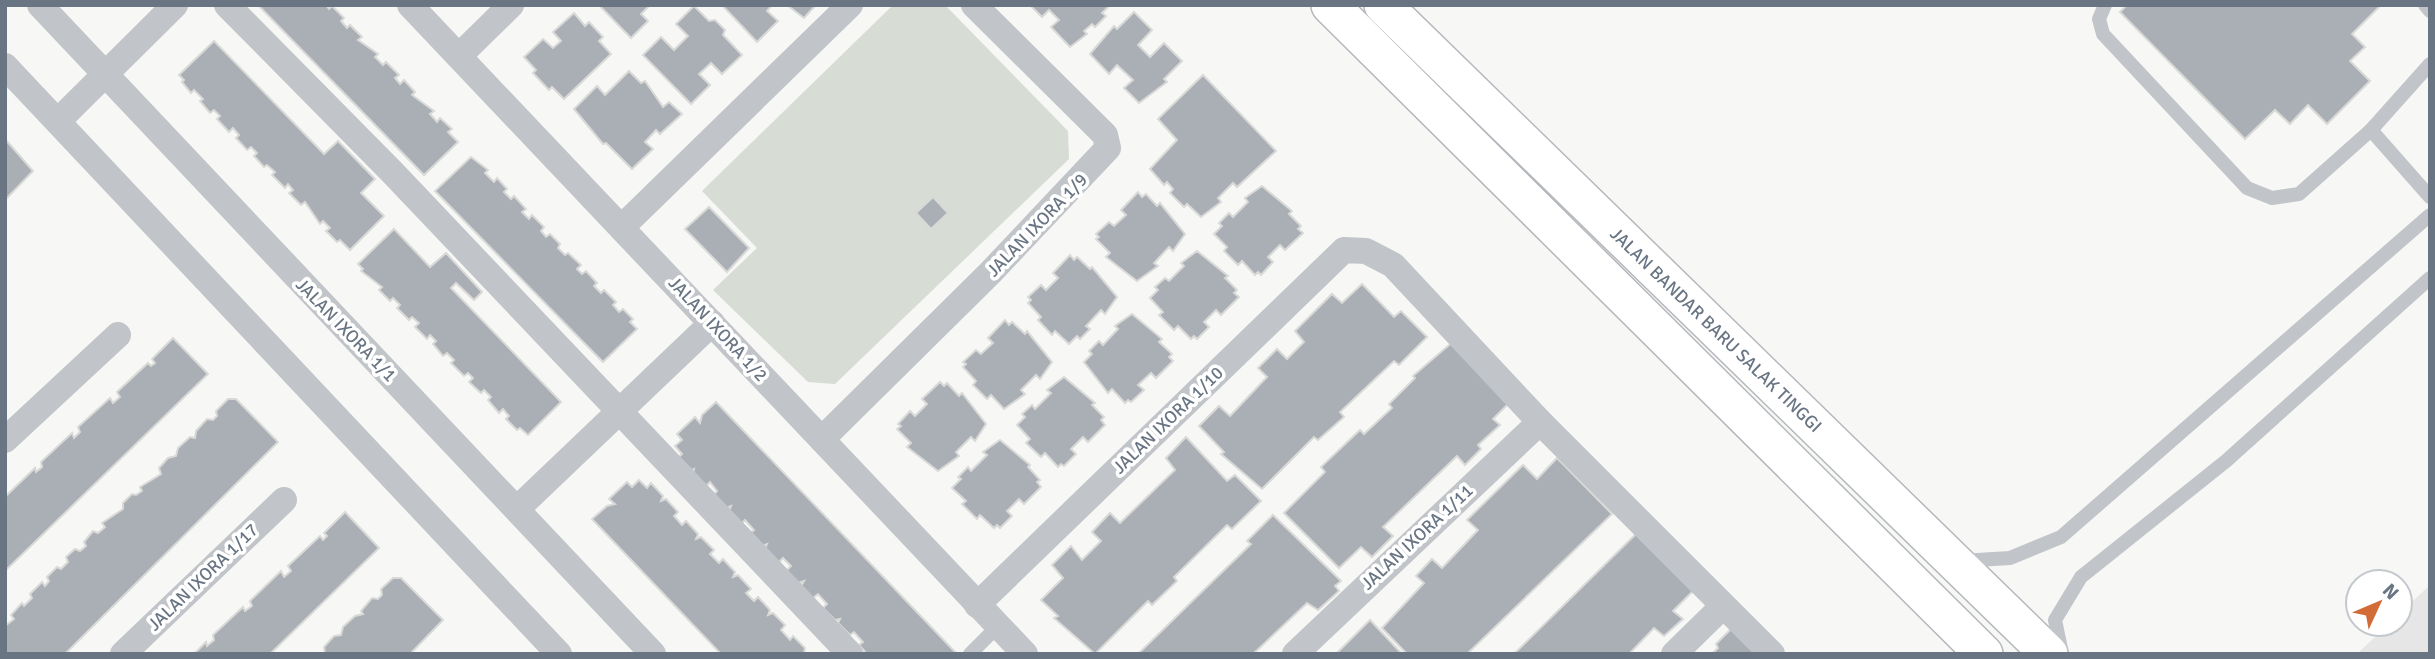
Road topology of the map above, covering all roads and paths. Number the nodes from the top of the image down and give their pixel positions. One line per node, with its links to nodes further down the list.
1 (40, 5): 16 (street, JALAN IXORA 1/1)
2 (175, 5): 16 (street)
3 (227, 5): 25 (street)
4 (410, 5): 13 (street, JALAN IXORA 1/2)
5 (511, 5): 13 (street)
6 (850, 5): 21 (street)
7 (974, 5): 27 (street, JALAN IXORA 1/9)
8 (1330, 5): 44 (main road)
9 (1383, 5): 31 (main road, JALAN BANDAR BARU SALAK TINGGI)
10 (2105, 5): 18 (lane)
11 (2426, 5): 12 (lane)
12 (2430, 11)
13 (459, 56): 21 (street, JALAN IXORA 1/2)
14 (2430, 64): 18 (lane)
15 (5, 66): 17 (street)
16 (104, 75): 17 (street); 30 (street, JALAN IXORA 1/1)
17 (58, 121): 36 (street)
18 (2371, 130): 19 (lane)
19 (2430, 197)
20 (2430, 215): 31 (lane)
21 (622, 227): 23 (street, JALAN IXORA 1/2)
22 (2430, 278): 46 (lane)
23 (712, 323): 25 (street); 27 (street, JALAN IXORA 1/2)
24 (118, 335): 28 (street)
25 (620, 411): 30 (street); 38 (street)
26 (1540, 422): 32 (street, JALAN IXORA 1/10); 33 (street); 41 (street, JALAN IXORA 1/11)
27 (822, 439): 32 (street, JALAN IXORA 1/2)
28 (5, 440)
29 (284, 500): 35 (street, JALAN IXORA 1/17)
30 (517, 509): 37 (street, JALAN IXORA 1/1)
31 (1953, 561): 45 (main road, JALAN BANDAR BARU SALAK TINGGI)
32 (977, 605): 34 (street, JALAN IXORA 1/2)
33 (1723, 606): 42 (street); 43 (street)
34 (999, 625): 39 (lane); 40 (street, JALAN IXORA 1/2)
35 (123, 654)
36 (559, 654)
37 (653, 654)
38 (850, 654)
39 (970, 654)
40 (1025, 654)
41 (1295, 654)
42 (1674, 654)
43 (1772, 654)
44 (1984, 654)
45 (2049, 654)
46 (2062, 654)

